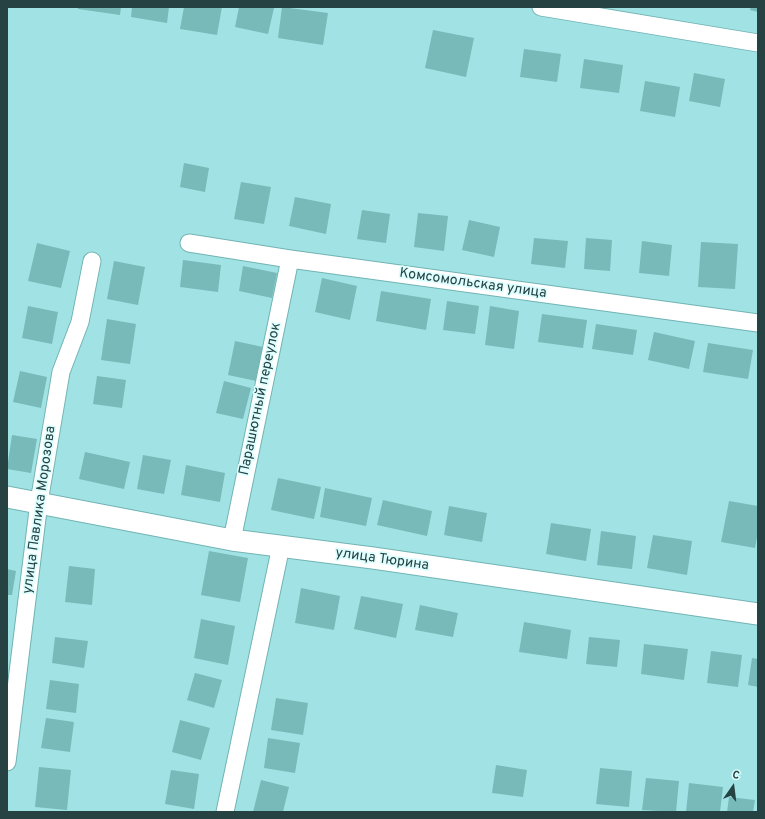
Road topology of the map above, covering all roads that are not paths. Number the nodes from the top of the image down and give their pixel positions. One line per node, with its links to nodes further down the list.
1 (541, 7): 2 (street)
2 (758, 43)
3 (189, 243): 4 (street, Комсомольская улица)
4 (290, 259): 6 (street, Комсомольская улица); 9 (street, Парашютный переулок)
5 (92, 261): 8 (street, улица Павлика Морозова)
6 (758, 323)
7 (7, 497): 8 (street, улица Тюрина)
8 (39, 502): 9 (street, улица Тюрина); 12 (street, улица Павлика Морозова)
9 (232, 540): 10 (street, улица Тюрина)
10 (281, 546): 11 (street, улица Тюрина); 13 (street)
11 (758, 614)
12 (7, 762)
13 (225, 812)

